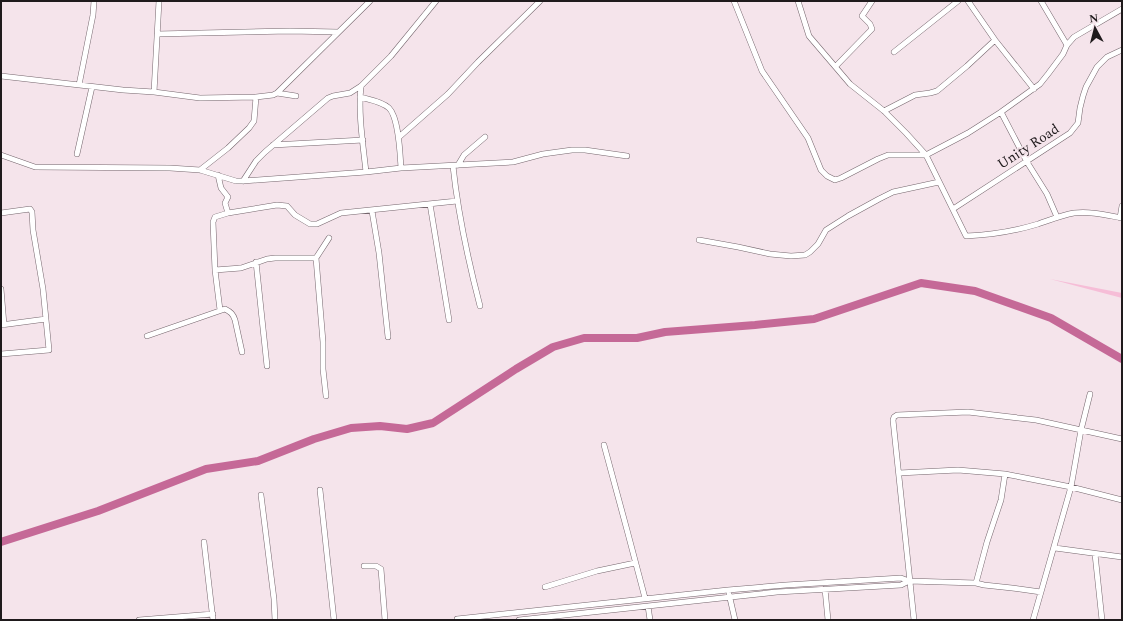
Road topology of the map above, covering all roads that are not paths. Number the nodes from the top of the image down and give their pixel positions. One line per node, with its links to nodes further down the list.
1 (94, 1): 21 (street)
2 (159, 1): 14 (street)
3 (370, 1): 13 (street)
4 (436, 1): 22 (street)
5 (540, 1): 32 (street)
6 (734, 1): 38 (street)
7 (798, 1): 19 (street)
8 (872, 1): 19 (street)
9 (958, 1): 18 (street)
10 (968, 1): 15 (street)
11 (1041, 1): 16 (street)
12 (1122, 8): 16 (street)
13 (338, 32): 14 (street); 26 (street)
14 (157, 34): 25 (street)
15 (995, 40): 24 (street); 30 (street)
16 (1067, 45): 24 (street)
17 (1122, 50): 40 (street, Unity Road)
18 (894, 52)
19 (836, 66): 30 (street)
20 (1, 76): 21 (street)
21 (79, 85): 23 (street)
22 (361, 86): 29 (street); 35 (street)
23 (92, 87): 25 (street); 36 (street)
24 (1034, 89): 31 (street)
25 (154, 92): 28 (street)
26 (277, 93): 27 (street); 28 (street)
27 (296, 96)
28 (256, 97): 43 (street)
29 (360, 97): 32 (street); 34 (street)
30 (884, 111): 38 (street)
31 (1001, 112): 38 (street); 40 (street)
32 (399, 137): 42 (street)
33 (486, 137): 41 (street)
34 (363, 140): 35 (street); 44 (street)
35 (273, 145): 46 (street)
36 (77, 154)
37 (1, 155): 43 (street)
38 (926, 155): 47 (street)
39 (627, 156): 41 (street)
40 (1027, 162): 51 (street, Unity Road); 55 (street)
41 (455, 165): 42 (street); 48 (street)
42 (401, 168): 44 (street)
43 (200, 170): 45 (street)
44 (366, 172): 46 (street)
45 (218, 175): 46 (street); 54 (street)
46 (243, 181)
47 (939, 182): 51 (street); 58 (street)
48 (457, 201): 49 (street); 63 (street)
49 (430, 204): 52 (street); 66 (street)
50 (1122, 206): 56 (street)
51 (952, 210): 55 (street)
52 (372, 211): 54 (street); 69 (street)
53 (1, 213): 65 (street)
54 (228, 213): 61 (street)
55 (1057, 217): 56 (street)
56 (1121, 218)
57 (329, 238): 59 (street)
58 (699, 240)
59 (316, 258): 60 (street); 74 (street)
60 (256, 262): 61 (street); 72 (street)
61 (215, 270): 64 (street)
62 (1, 289): 67 (street)
63 (480, 306)
64 (220, 310): 68 (street); 70 (street)
65 (46, 318): 67 (street); 71 (street)
66 (449, 320)
67 (3, 325)
68 (147, 336)
69 (388, 337)
70 (242, 352)
71 (1, 354)
72 (267, 366)
73 (1090, 394): 75 (street)
74 (326, 396)
75 (1081, 430): 76 (street); 78 (street); 80 (street)
76 (1122, 439)
77 (604, 445): 88 (street)
78 (899, 473): 79 (street); 90 (street)
79 (1004, 474): 80 (street); 91 (street)
80 (1071, 487): 83 (street); 85 (street)
81 (320, 490): 104 (street)
82 (261, 495): 103 (street)
83 (1122, 500)
84 (204, 542): 99 (street)
85 (1054, 548): 86 (street); 95 (street)
86 (1095, 554): 87 (street); 112 (street)
87 (1122, 557)
88 (635, 563): 92 (street); 97 (street)
89 (364, 566): 105 (street)
90 (909, 581): 91 (street); 93 (street); 94 (street); 110 (street)
91 (976, 583): 95 (street)
92 (545, 587)
93 (825, 589): 96 (street); 109 (street)
94 (728, 590): 96 (street); 97 (street)
95 (1041, 592): 111 (street)
96 (731, 597): 98 (street); 108 (street)
97 (645, 598): 100 (street)
98 (648, 606): 106 (street); 107 (street)
99 (213, 614): 101 (street); 102 (street)
100 (457, 619)
101 (139, 620)
102 (214, 620)
103 (275, 620)
104 (334, 620)
105 (385, 620)
106 (519, 620)
107 (650, 620)
108 (735, 620)
109 (828, 620)
110 (914, 620)
111 (1034, 620)
112 (1102, 620)

